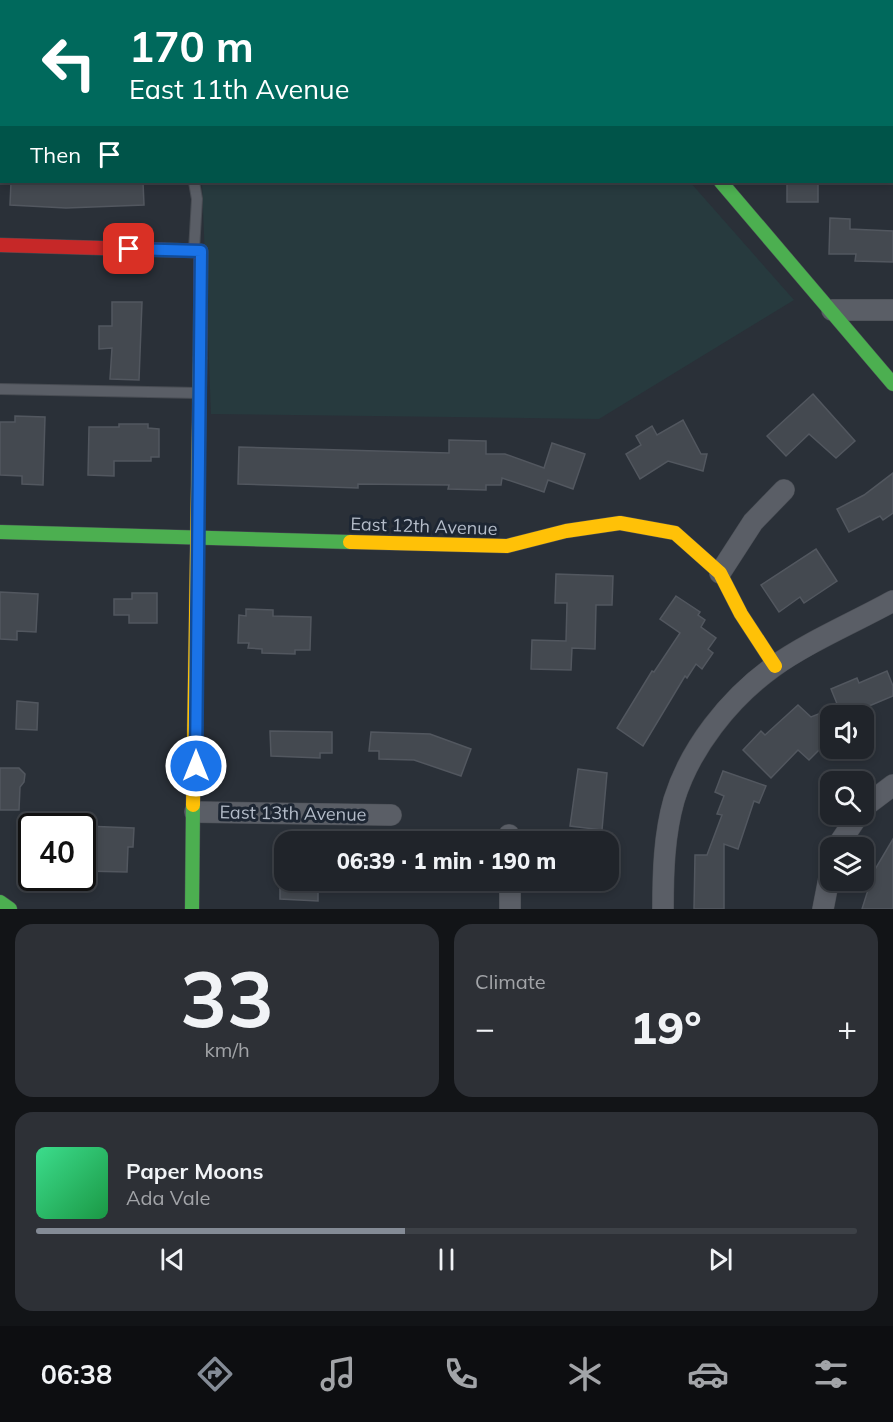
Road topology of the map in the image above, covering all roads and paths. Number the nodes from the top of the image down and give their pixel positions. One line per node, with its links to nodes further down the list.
1 (194, 183): 4 (lane)
2 (721, 183): 6 (street)
3 (0, 245): 4 (street)
4 (198, 251): 9 (street)
5 (893, 309): 6 (street)
6 (832, 310): 7 (street)
7 (893, 384)
8 (0, 388): 9 (lane)
9 (200, 393): 12 (street)
10 (784, 490): 13 (street)
11 (0, 532): 12 (street, East 12th Avenue)
12 (197, 538): 13 (street, East 12th Avenue); 18 (street)
13 (720, 573): 15 (street, East 12th Avenue)
14 (893, 601): 15 (street)
15 (775, 666): 26 (street)
16 (893, 785): 17 (street)
17 (874, 799)
18 (195, 812): 19 (street, East 13th Avenue); 24 (street)
19 (391, 815)
20 (510, 891): 25 (street)
21 (827, 891): 27 (street)
22 (0, 902): 23 (street)
23 (10, 909)
24 (192, 909)
25 (510, 909)
26 (663, 909)
27 (823, 909)

